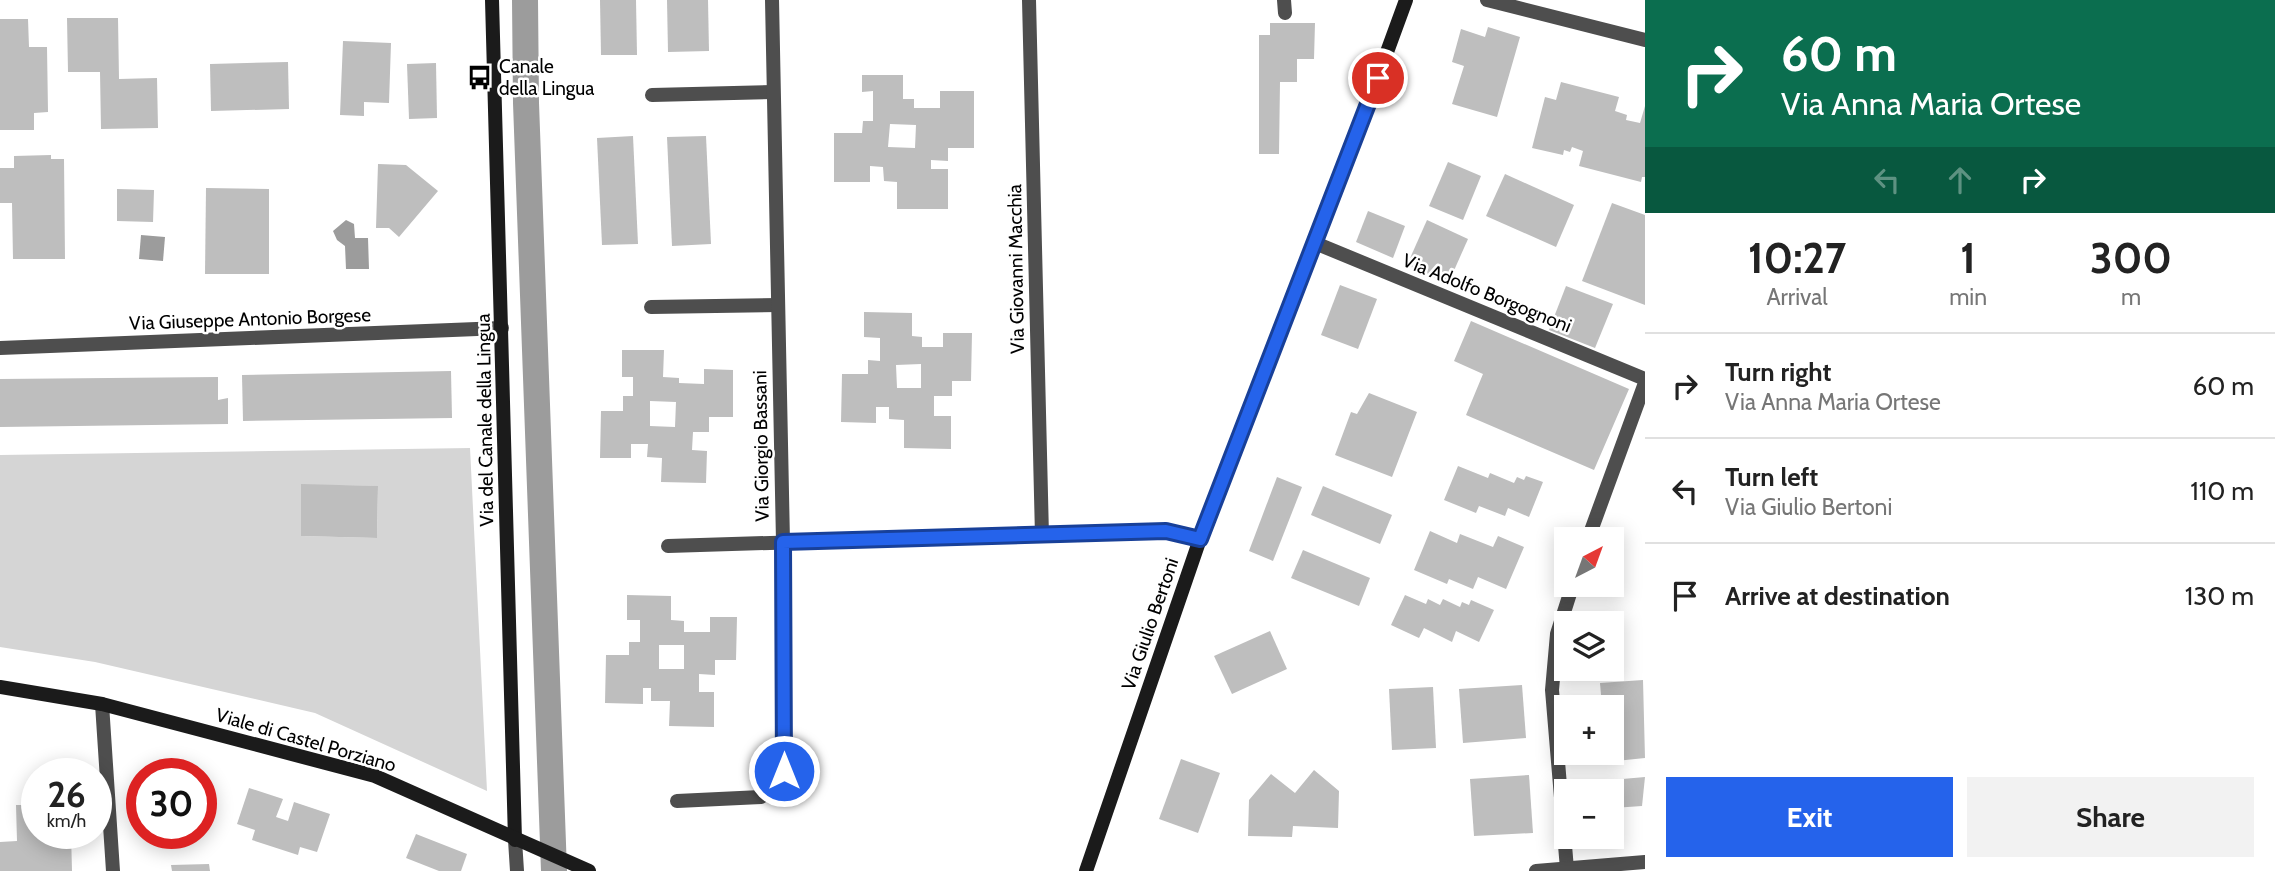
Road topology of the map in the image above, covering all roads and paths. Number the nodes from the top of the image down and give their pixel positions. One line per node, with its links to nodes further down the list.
1 (492, 0): 12 (street, Via del Canale della Lingua)
2 (772, 0): 7 (street, Via Giorgio Bassani)
3 (1029, 0): 16 (street, Via Giovanni Macchia)
4 (1406, 0): 9 (street, Via Giulio Bertoni)
5 (1488, 0): 6 (street)
6 (1645, 40)
7 (773, 92): 8 (street); 10 (street, Via Giorgio Bassani)
8 (652, 95)
9 (1315, 243): 14 (street, Via Adolfo Borgognoni); 17 (street, Via Giulio Bertoni)
10 (778, 304): 11 (street); 18 (street, Via Giorgio Bassani)
11 (652, 307)
12 (502, 328): 13 (street, Via Giuseppe Antonio Borgese); 24 (street, Via del Canale della Lingua)
13 (0, 348)
14 (1645, 381): 15 (street)
15 (1592, 527)
16 (1042, 536): 17 (street); 18 (street)
17 (1200, 539): 30 (street, Via Giulio Bertoni)
18 (783, 542): 19 (street); 23 (street, Via Giorgio Bassani)
19 (668, 546)
20 (1569, 597): 26 (street)
21 (0, 687): 22 (street, Viale di Castel Porziano)
22 (102, 704): 24 (street, Viale di Castel Porziano); 27 (street)
23 (677, 801)
24 (515, 839): 28 (street); 29 (street, Viale di Castel Porziano)
25 (1645, 862): 26 (street)
26 (1567, 869): 31 (street)
27 (113, 871)
28 (517, 871)
29 (589, 871)
30 (1086, 871)
31 (1536, 871)

